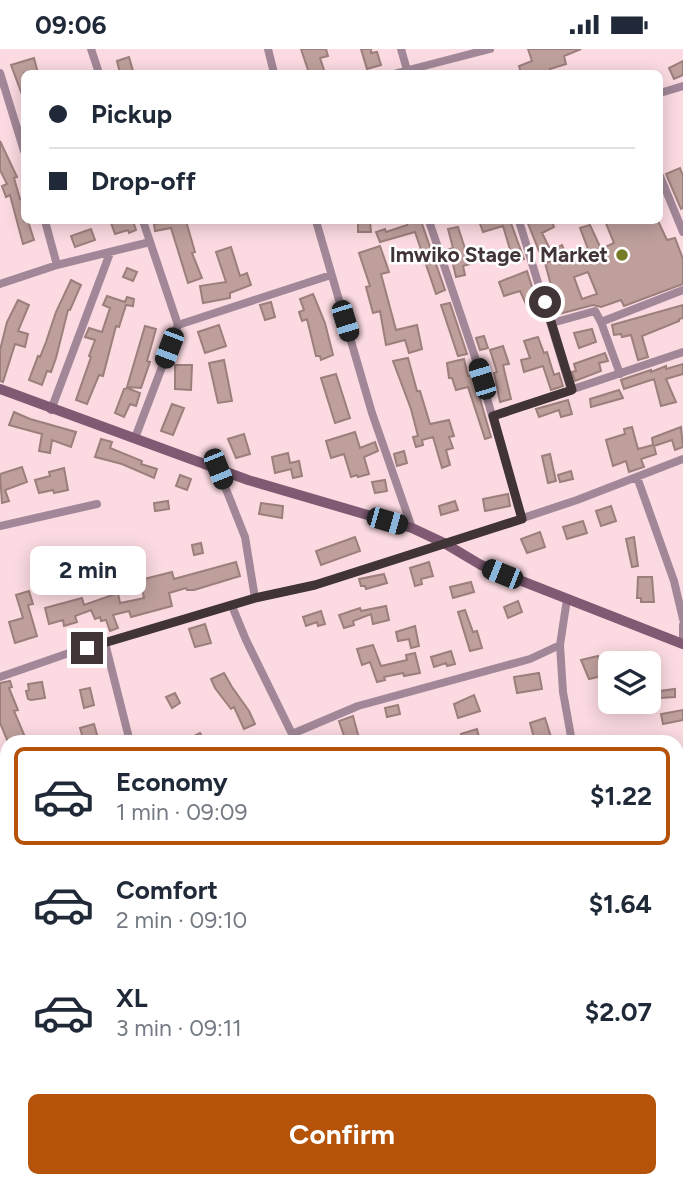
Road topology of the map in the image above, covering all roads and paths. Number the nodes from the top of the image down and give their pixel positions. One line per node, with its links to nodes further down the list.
1 (91, 49): 5 (street)
2 (268, 49): 6 (street)
3 (401, 49): 7 (street)
4 (490, 49): 7 (street)
5 (98, 70)
6 (273, 70)
7 (407, 70)
8 (0, 73): 11 (street)
9 (683, 86): 10 (street)
10 (663, 92)
11 (21, 141)
12 (663, 183): 18 (street)
13 (46, 224): 21 (street)
14 (144, 224): 19 (street)
15 (317, 224): 22 (street)
16 (430, 224): 33 (street)
17 (520, 224): 26 (street)
18 (683, 232)
19 (150, 242): 20 (street); 27 (street)
20 (110, 253): 21 (street); 32 (street)
21 (57, 265): 23 (street)
22 (331, 275): 27 (street); 41 (street)
23 (0, 285)
24 (683, 290): 25 (street)
25 (601, 321): 26 (street); 29 (street)
26 (552, 323): 31 (street)
27 (178, 325): 34 (street)
28 (683, 352): 29 (street)
29 (620, 374): 31 (street)
30 (0, 389): 32 (main road)
31 (572, 390): 33 (street)
32 (51, 409): 34 (main road)
33 (493, 416): 39 (street)
34 (135, 438): 36 (main road)
35 (683, 459): 37 (street)
36 (218, 469): 41 (main road); 43 (street)
37 (637, 477): 39 (street); 46 (street)
38 (97, 504): 40 (street)
39 (522, 519): 42 (street)
40 (0, 526)
41 (412, 528): 42 (main road)
42 (444, 543): 43 (street); 44 (main road)
43 (255, 598): 45 (street)
44 (567, 599): 49 (main road); 50 (street)
45 (232, 606): 48 (street); 53 (street)
46 (683, 619)
47 (683, 625): 49 (street)
48 (105, 643): 51 (street); 52 (street)
49 (683, 644)
50 (561, 645): 54 (street); 55 (street)
51 (0, 677)
52 (128, 735)
53 (293, 735)
54 (300, 735)
55 (571, 735)

